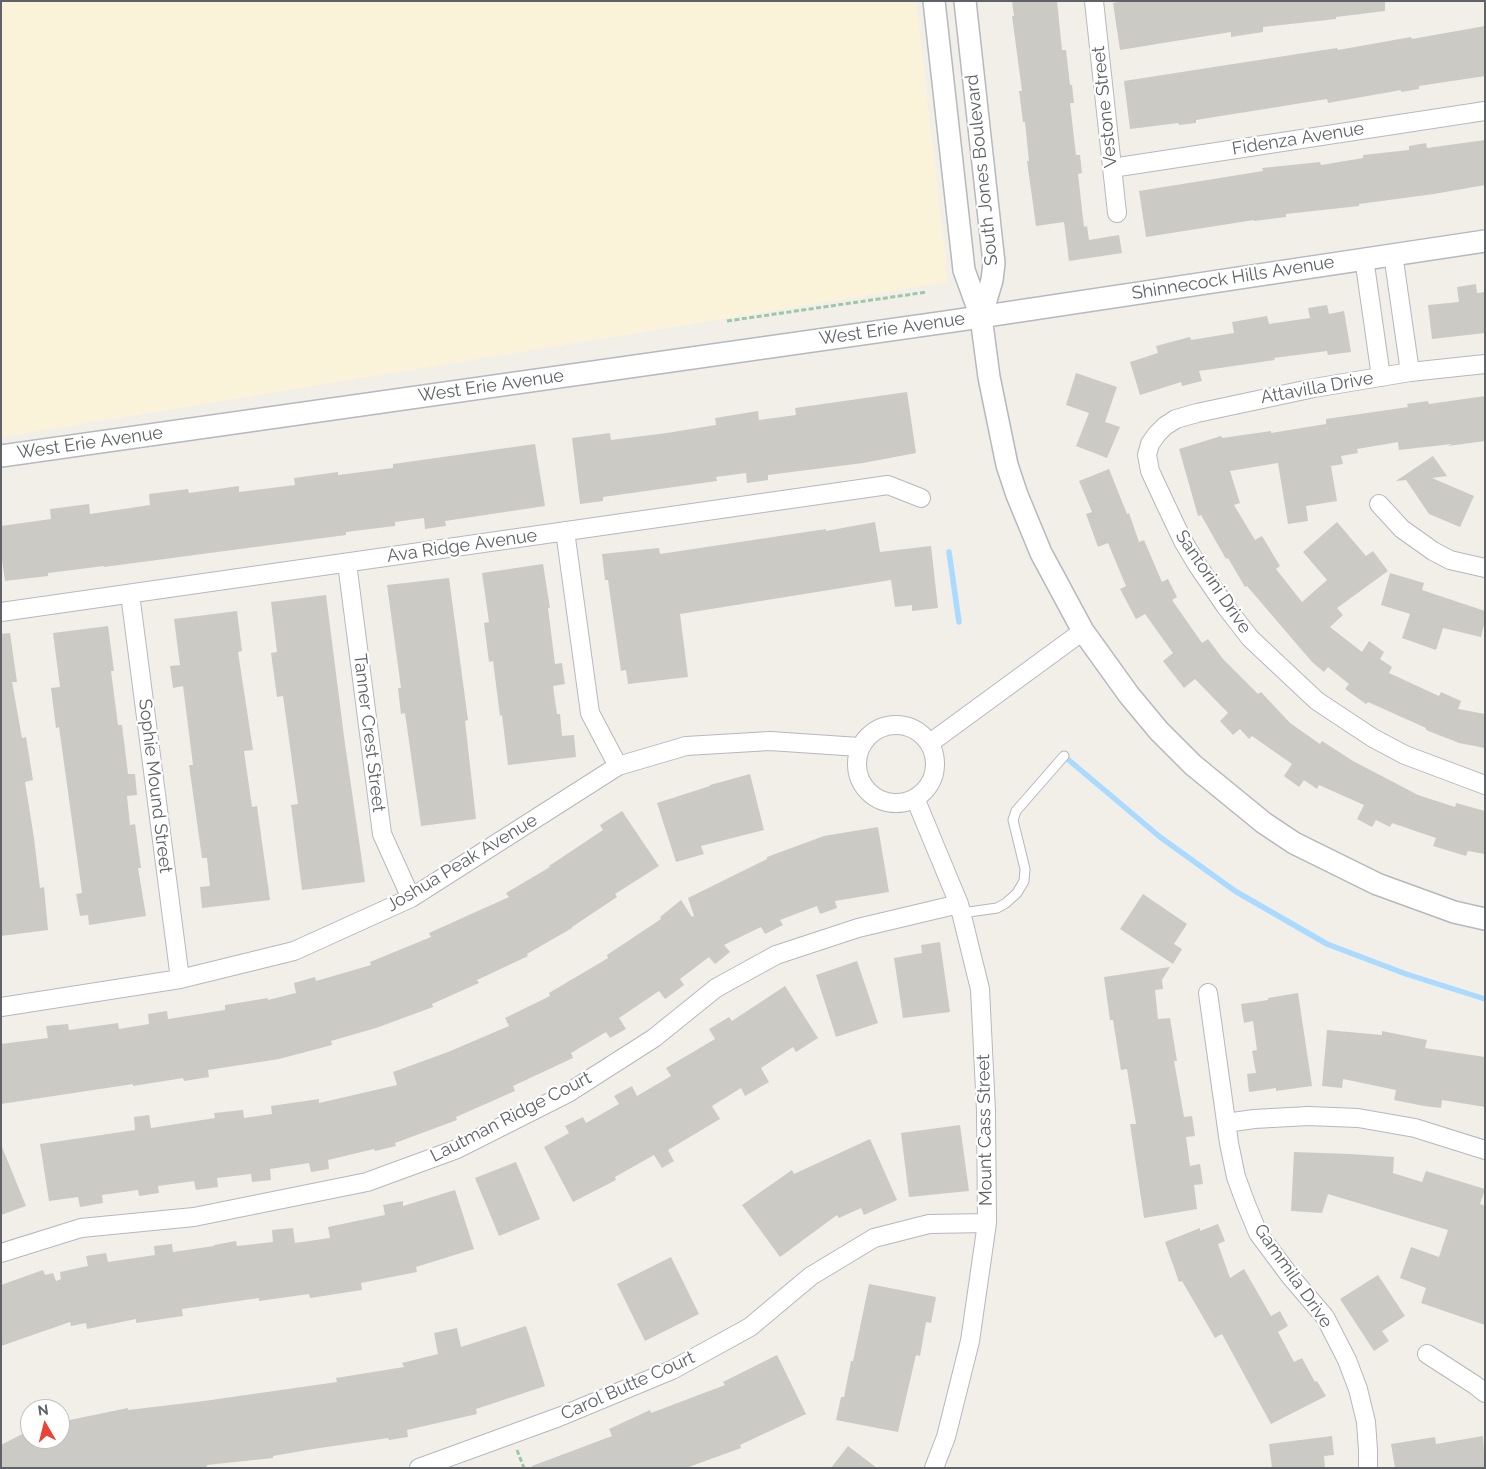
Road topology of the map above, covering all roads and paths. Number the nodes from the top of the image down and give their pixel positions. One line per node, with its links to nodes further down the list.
1 (934, 1): 11 (street, South Jones Boulevard)
2 (965, 1): 11 (street, South Jones Boulevard)
3 (1094, 1): 5 (street, Vestone Street)
4 (1485, 111): 5 (street, Fidenza Avenue)
5 (1112, 168): 6 (street, Vestone Street)
6 (1117, 213)
7 (1485, 241): 8 (street, Shinnecock Hills Avenue)
8 (1393, 254): 9 (street, Shinnecock Hills Avenue); 14 (street)
9 (1364, 258): 11 (street, Shinnecock Hills Avenue); 15 (street)
10 (927, 292): 12 (path)
11 (981, 317): 17 (street, West Erie Avenue); 25 (street)
12 (728, 321)
13 (1485, 364): 14 (street, Attavilla Drive)
14 (1410, 372): 15 (street, Attavilla Drive)
15 (1381, 377): 16 (street, Attavilla Drive)
16 (1157, 434): 30 (street, Santorini Drive)
17 (1, 456)
18 (921, 498): 20 (street, Ava Ridge Avenue)
19 (1379, 504): 22 (street)
20 (564, 531): 21 (street, Ava Ridge Avenue); 29 (street)
21 (347, 563): 23 (street, Ava Ridge Avenue); 32 (street, Tanner Crest Street)
22 (1485, 568)
23 (130, 594): 24 (street, Ava Ridge Avenue); 35 (street, Sophie Mound Street)
24 (1, 612)
25 (1083, 631): 26 (street); 34 (street)
26 (930, 743): 27 (street); 31 (street)
27 (859, 748): 29 (street, Joshua Peak Avenue); 31 (street)
28 (1064, 756): 33 (lane)
29 (618, 766): 32 (street, Joshua Peak Avenue)
30 (1485, 785)
31 (915, 798): 33 (street, Mount Cass Street)
32 (410, 898): 35 (street, Joshua Peak Avenue)
33 (960, 908): 40 (street, Mount Cass Street); 41 (street, Lautman Ridge Court)
34 (1485, 920)
35 (180, 979): 37 (street, Joshua Peak Avenue)
36 (1208, 993): 38 (street, Gammila Drive)
37 (1, 1007)
38 (1226, 1123): 39 (street); 46 (street, Gammila Drive)
39 (1485, 1150)
40 (987, 1223): 44 (street, Carol Butte Court); 45 (street, Mount Cass Street)
41 (1, 1254)
42 (1426, 1354): 43 (street)
43 (1485, 1393)
44 (419, 1468)
45 (934, 1468)
46 (1368, 1468)

